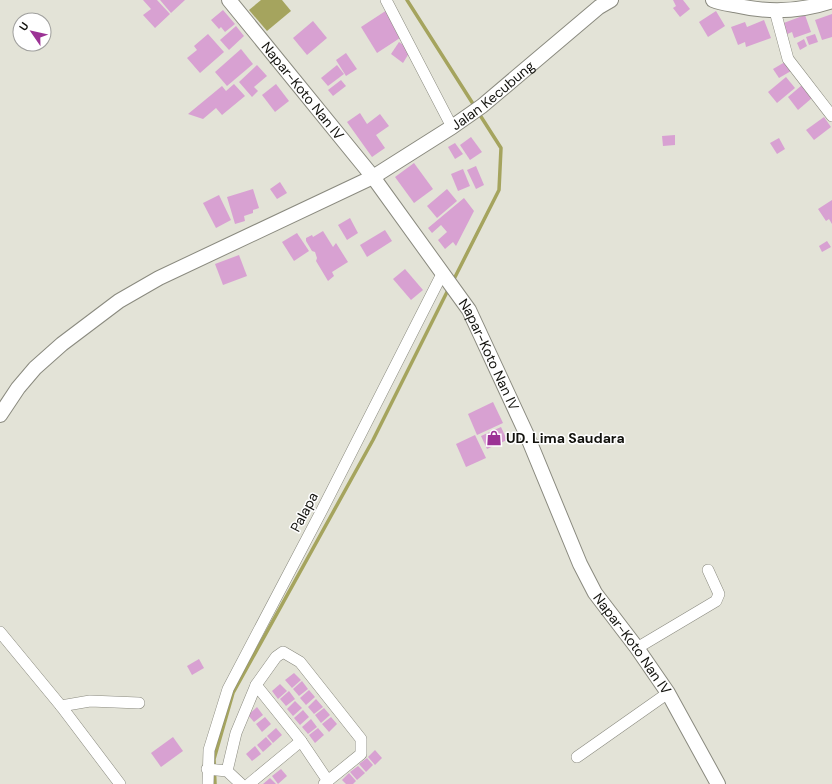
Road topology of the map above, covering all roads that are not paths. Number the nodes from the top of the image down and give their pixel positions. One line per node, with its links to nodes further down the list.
1 (229, 0): 10 (street, Napar-Koto Nan IV)
2 (386, 0): 9 (street)
3 (611, 0): 6 (street, Jalan Kecubung)
4 (714, 0): 7 (street)
5 (832, 1): 7 (street)
6 (599, 4): 9 (street, Jalan Kecubung)
7 (775, 11): 8 (street)
8 (832, 116)
9 (452, 127): 10 (street, Jalan Kecubung)
10 (373, 176): 11 (street, Napar-Koto Nan IV); 12 (street, Jalan Kecubung)
11 (443, 276): 15 (street, Napar-Koto Nan IV); 22 (street, Palapa)
12 (0, 415)
13 (708, 570): 15 (street)
14 (0, 632): 19 (street)
15 (637, 648): 17 (street, Napar-Koto Nan IV)
16 (256, 685): 20 (street); 22 (street); 23 (street)
17 (668, 694): 21 (street); 28 (street, Napar-Koto Nan IV)
18 (138, 704): 19 (street)
19 (61, 706): 24 (street)
20 (301, 741): 23 (street); 27 (street)
21 (577, 758)
22 (216, 770): 25 (street, Palapa); 26 (street)
23 (326, 782)
24 (120, 784)
25 (208, 784)
26 (241, 784)
27 (249, 784)
28 (718, 784)

